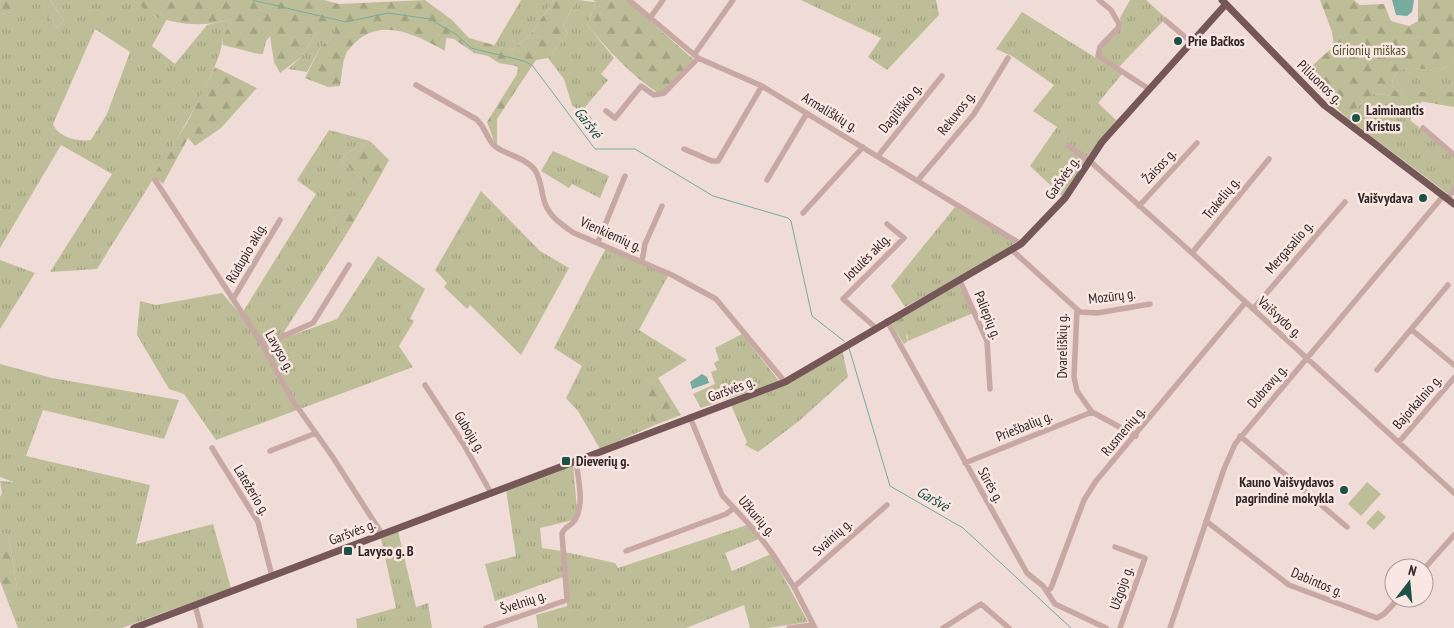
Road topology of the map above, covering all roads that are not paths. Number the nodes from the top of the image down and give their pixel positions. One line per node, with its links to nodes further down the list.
1 (629, 0): 6 (street, Armališkių g.)
2 (663, 0): 6 (street)
3 (733, 0): 9 (street)
4 (1099, 0): 14 (street)
5 (1224, 2): 8 (main road, Garšvės g.); 31 (main road, Piliuonos g.)
6 (650, 18): 9 (street, Armališkių g.)
7 (1165, 20): 8 (street)
8 (1191, 42): 14 (main road, Garšvės g.)
9 (696, 57): 13 (street, Armališkių g.); 15 (street)
10 (1008, 58): 29 (street, Rekuvos g.)
11 (942, 76): 23 (street, Dagiliškio g.)
12 (416, 85): 39 (street, Vienkiemių g.)
13 (762, 86): 16 (street, Armališkių g.); 21 (street)
14 (1149, 89): 24 (main road, Garšvės g.)
15 (606, 112)
16 (807, 113): 20 (street, Armališkių g.); 28 (street)
17 (1423, 128): 22 (street)
18 (1198, 143): 35 (street, Žaisos g.)
19 (1069, 146): 24 (street, Vaišvydo g.)
20 (863, 147): 23 (street, Armališkių g.); 36 (street)
21 (684, 149)
22 (1454, 155)
23 (878, 156): 29 (street, Armališkių g.)
24 (1089, 160): 35 (street, Vaišvydo g.); 40 (main road, Garšvės g.)
25 (1269, 160): 42 (street, Trakelių g.)
26 (625, 176): 39 (street)
27 (155, 180): 47 (street, Lavyso g.)
28 (767, 180)
29 (918, 180): 40 (street, Armališkių g.)
30 (1454, 190): 31 (street, Dubravų g.)
31 (1446, 197): 33 (main road, Piliuonos g.); 56 (street, Dubravų g.)
32 (1345, 202): 50 (street, Mergasalio g.)
33 (1454, 204)
34 (662, 206): 43 (street)
35 (1139, 206): 42 (street, Vaišvydo g.)
36 (803, 213)
37 (280, 220): 47 (street, Rūdupio aklg.)
38 (887, 224): 53 (street, Jotulės aklg.)
39 (598, 242): 43 (street, Vienkiemių g.)
40 (1021, 244): 41 (main road, Garšvės g.)
41 (1013, 251): 45 (main road, Garšvės g.); 51 (street, Dvareliškių g.)
42 (1192, 253): 48 (street, Vaišvydo g.)
43 (642, 261): 60 (street, Vienkiemių g.)
44 (349, 265): 55 (street)
45 (960, 281): 52 (main road, Garšvės g.); 62 (street, Paliepių g.)
46 (1448, 285): 54 (street)
47 (233, 299): 55 (street, Lavyso g.)
48 (1246, 303): 50 (street, Vaišvydo g.); 66 (street, Rusmenių g.)
49 (1150, 304): 51 (street, Mozūrų g.)
50 (1252, 309): 56 (street, Vaišvydo g.)
51 (1077, 310): 63 (street, Dvareliškių g.)
52 (887, 322): 53 (main road, Garšvės g.); 72 (street, Sūrės g.)
53 (876, 328): 60 (main road, Garšvės g.)
54 (1412, 330): 57 (street); 58 (street)
55 (263, 345): 65 (street, Lavyso g.)
56 (1307, 359): 67 (street, Dubravų g.); 68 (street, Vaišvydo g.)
57 (1454, 365)
58 (1377, 370)
59 (1454, 378): 68 (street, Bajorkalnio g.)
60 (785, 382): 64 (main road, Garšvės g.)
61 (425, 385): 73 (street, Gubojų g.)
62 (990, 389)
63 (1092, 412): 66 (street, Dvareliškių g.); 72 (street, Priešbalių g.)
64 (690, 417): 71 (main road, Garšvės g.); 76 (street, Užkurių g.)
65 (316, 433): 70 (street); 79 (street, Lavyso g.)
66 (1136, 436): 86 (street, Rusmenių g.)
67 (1240, 436): 77 (street, Dubravų g.); 78 (street)
68 (1399, 442): 74 (street, Vaišvydo g.)
69 (212, 448): 84 (street, Latežerio g.)
70 (270, 451)
71 (576, 461): 73 (main road, Garšvės g.); 92 (street, Švelnių g.)
72 (965, 463): 86 (street, Sūrės g.)
73 (491, 493): 79 (main road, Garšvės g.)
74 (1454, 493)
75 (887, 504): 85 (street, Svainių g.)
76 (734, 508): 82 (street); 85 (street, Užkurių g.)
77 (1206, 521): 88 (street, Dabintos g.); 98 (street, Dubravų g.)
78 (1346, 527)
79 (382, 534): 84 (main road, Garšvės g.)
80 (1454, 535): 83 (street)
81 (1114, 547): 97 (street, Užgojo g.)
82 (626, 551)
83 (1434, 558)
84 (272, 576): 87 (main road, Garšvės g.)
85 (794, 587): 89 (street, Užkurių g.)
86 (1047, 590): 96 (street, Sūrės g.)
87 (195, 605): 90 (main road, Garšvės g.); 91 (street)
88 (1390, 608)
89 (814, 626): 93 (street)
90 (134, 628)
91 (201, 628)
92 (486, 628)
93 (789, 628)
94 (943, 628): 95 (street)
95 (1009, 628)
96 (1106, 628)
97 (1120, 628)
98 (1170, 628)

